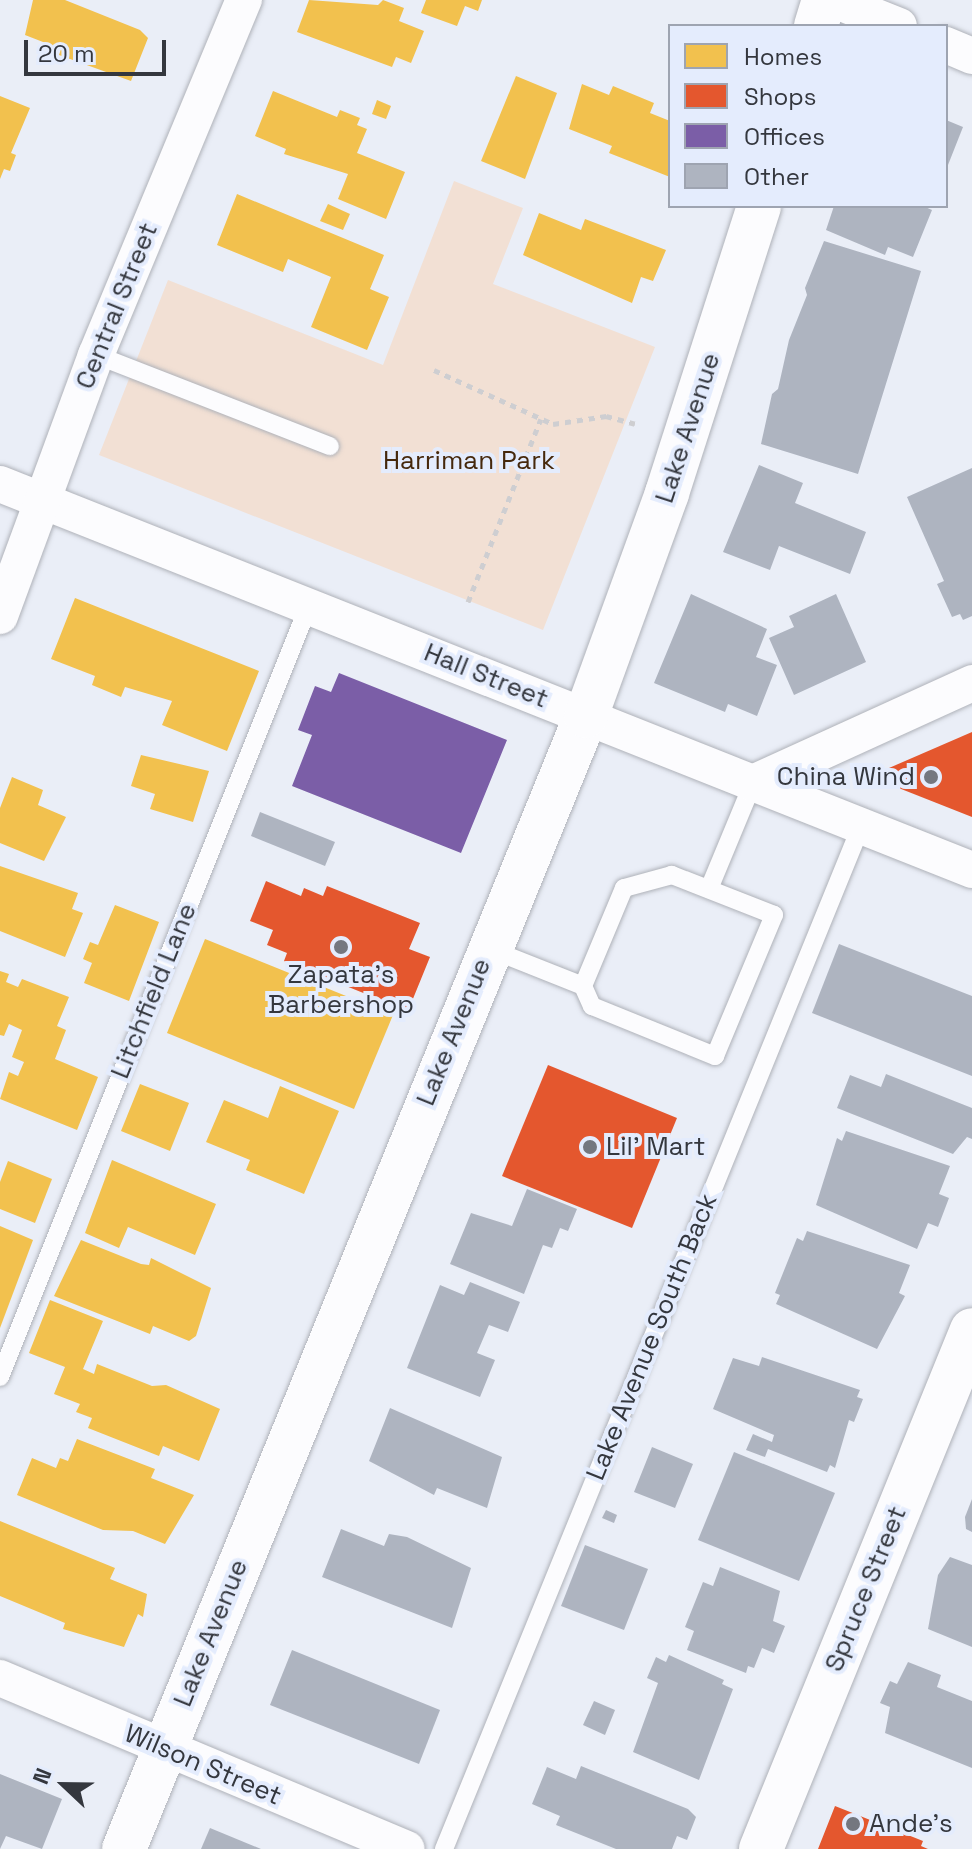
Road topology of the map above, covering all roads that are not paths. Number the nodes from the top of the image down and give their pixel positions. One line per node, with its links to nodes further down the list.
1 (244, 0): 9 (street, Central Street)
2 (824, 0): 4 (street)
3 (834, 0): 5 (street)
4 (817, 24)
5 (894, 24)
6 (948, 46): 7 (street)
7 (972, 56)
8 (758, 208): 16 (street, Lake Avenue)
9 (96, 355): 10 (lane); 12 (street, Central Street)
10 (330, 446)
11 (0, 484): 12 (street, Hall Street)
12 (43, 500): 13 (street, Hall Street); 14 (street, Central Street)
13 (309, 605): 16 (street, Hall Street); 24 (lane, Litchfield Lane)
14 (0, 616)
15 (972, 683): 17 (street)
16 (586, 716): 17 (street, Hall Street); 21 (street, Lake Avenue)
17 (753, 783): 18 (street, Hall Street); 20 (lane)
18 (861, 826): 19 (street, Hall Street); 29 (lane, Lake Avenue South Back)
19 (972, 870)
20 (709, 889): 22 (lane); 22 (lane)
21 (488, 948): 22 (lane); 26 (street, Lake Avenue)
22 (583, 986)
23 (972, 1330): 30 (street, Spruce Street)
24 (0, 1377)
25 (0, 1678): 26 (street, Wilson Street)
26 (164, 1751): 27 (street, Lake Avenue); 28 (street, Wilson Street)
27 (124, 1849)
28 (407, 1849)
29 (444, 1849)
30 (761, 1849)

